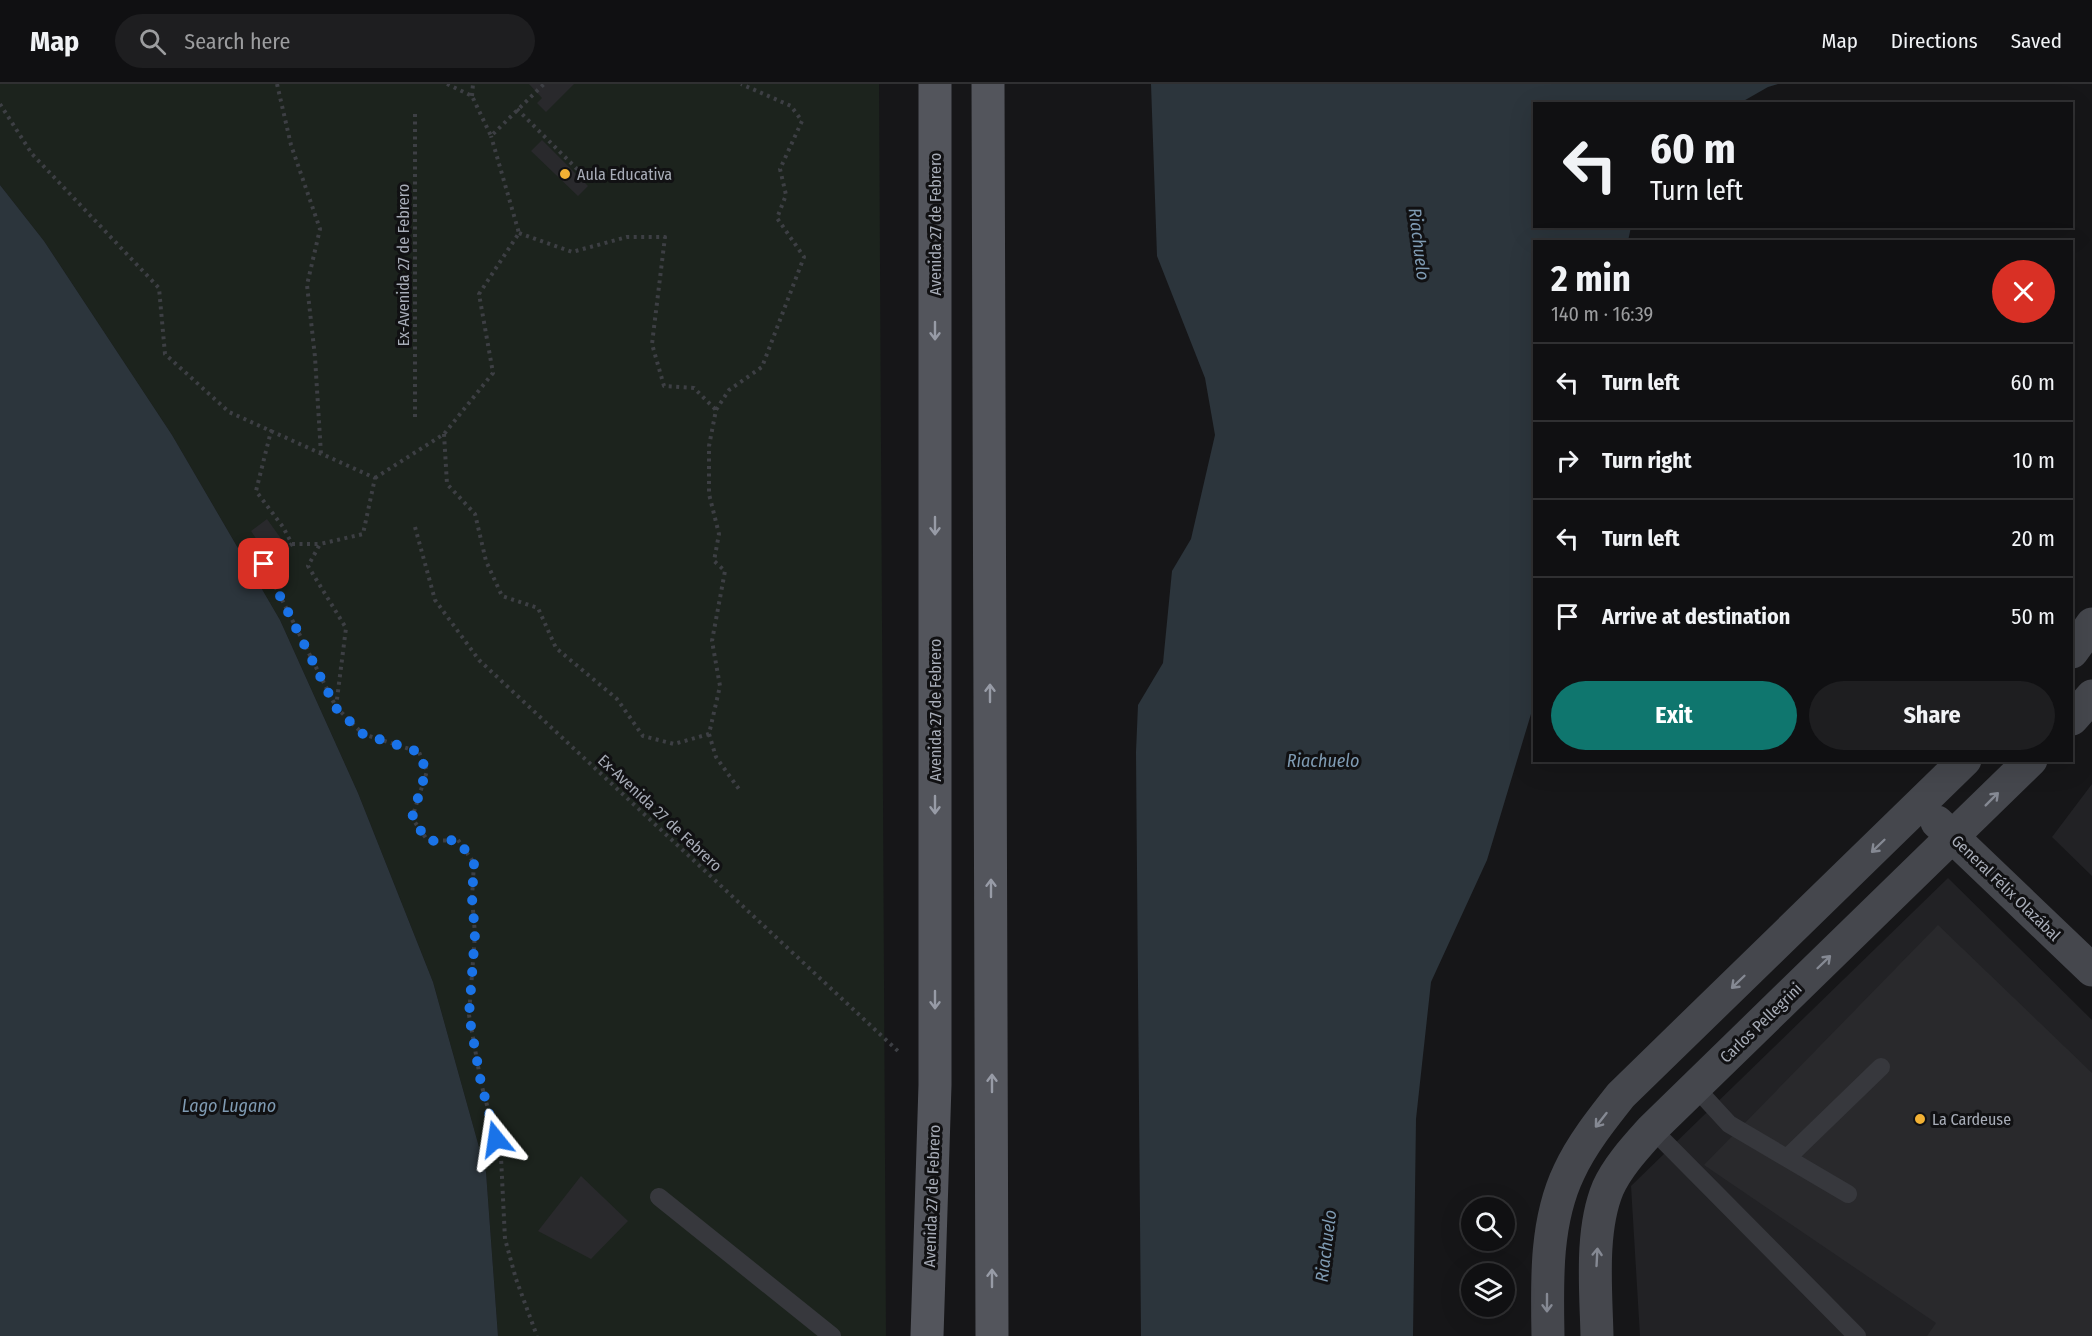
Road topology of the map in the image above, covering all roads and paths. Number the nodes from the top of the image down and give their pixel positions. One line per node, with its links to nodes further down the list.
1 (277, 84): 19 (path)
2 (447, 84): 8 (path)
3 (473, 84): 8 (path)
4 (544, 84): 10 (path)
5 (741, 84): 15 (path)
6 (935, 84): 37 (main road, Avenida 27 de Febrero, one-way to 37)
7 (988, 84): 47 (main road, one-way to 7)
8 (472, 96): 12 (path)
9 (0, 104): 17 (path)
10 (518, 109): 12 (path); 13 (path)
11 (415, 114): 16 (path, Ex-Avenida 27 de Febrero)
12 (491, 136): 14 (path)
13 (590, 182)
14 (519, 233): 15 (path); 18 (path)
15 (716, 410): 29 (path)
16 (415, 417)
17 (270, 431): 19 (path); 22 (path)
18 (444, 434): 20 (path); 29 (path)
19 (321, 454): 20 (path)
20 (375, 478): 23 (path)
21 (415, 527): 37 (path, Ex-Avenida 27 de Febrero)
22 (292, 544): 23 (path); 27 (path)
23 (320, 544): 27 (path)
24 (2092, 624): 25 (main road)
25 (2073, 651)
26 (2092, 696): 28 (main road)
27 (336, 708): 44 (path)
28 (2073, 718)
29 (709, 734): 32 (path)
30 (1963, 762): 33 (main road)
31 (2029, 762): 34 (main road, Carlos Pellegrini, one-way to 31)
32 (741, 792)
33 (1920, 805): 34 (main road, General Félix Olazábal); 48 (main road, one-way to 48)
34 (1953, 837): 35 (main road, General Félix Olazábal); 38 (main road, Carlos Pellegrini, one-way to 34)
35 (2092, 970)
36 (1881, 1067): 40 (lane)
37 (935, 1085): 46 (main road, Avenida 27 de Febrero)
38 (1695, 1087): 39 (main road, Carlos Pellegrini); 40 (lane)
39 (1652, 1129): 43 (lane); 49 (main road, Carlos Pellegrini, one-way to 39)
40 (1787, 1158): 41 (lane)
41 (1848, 1194)
42 (659, 1197): 45 (lane)
43 (1852, 1334)
44 (537, 1336)
45 (832, 1336)
46 (927, 1336)
47 (992, 1336)
48 (1548, 1336)
49 (1597, 1336)

